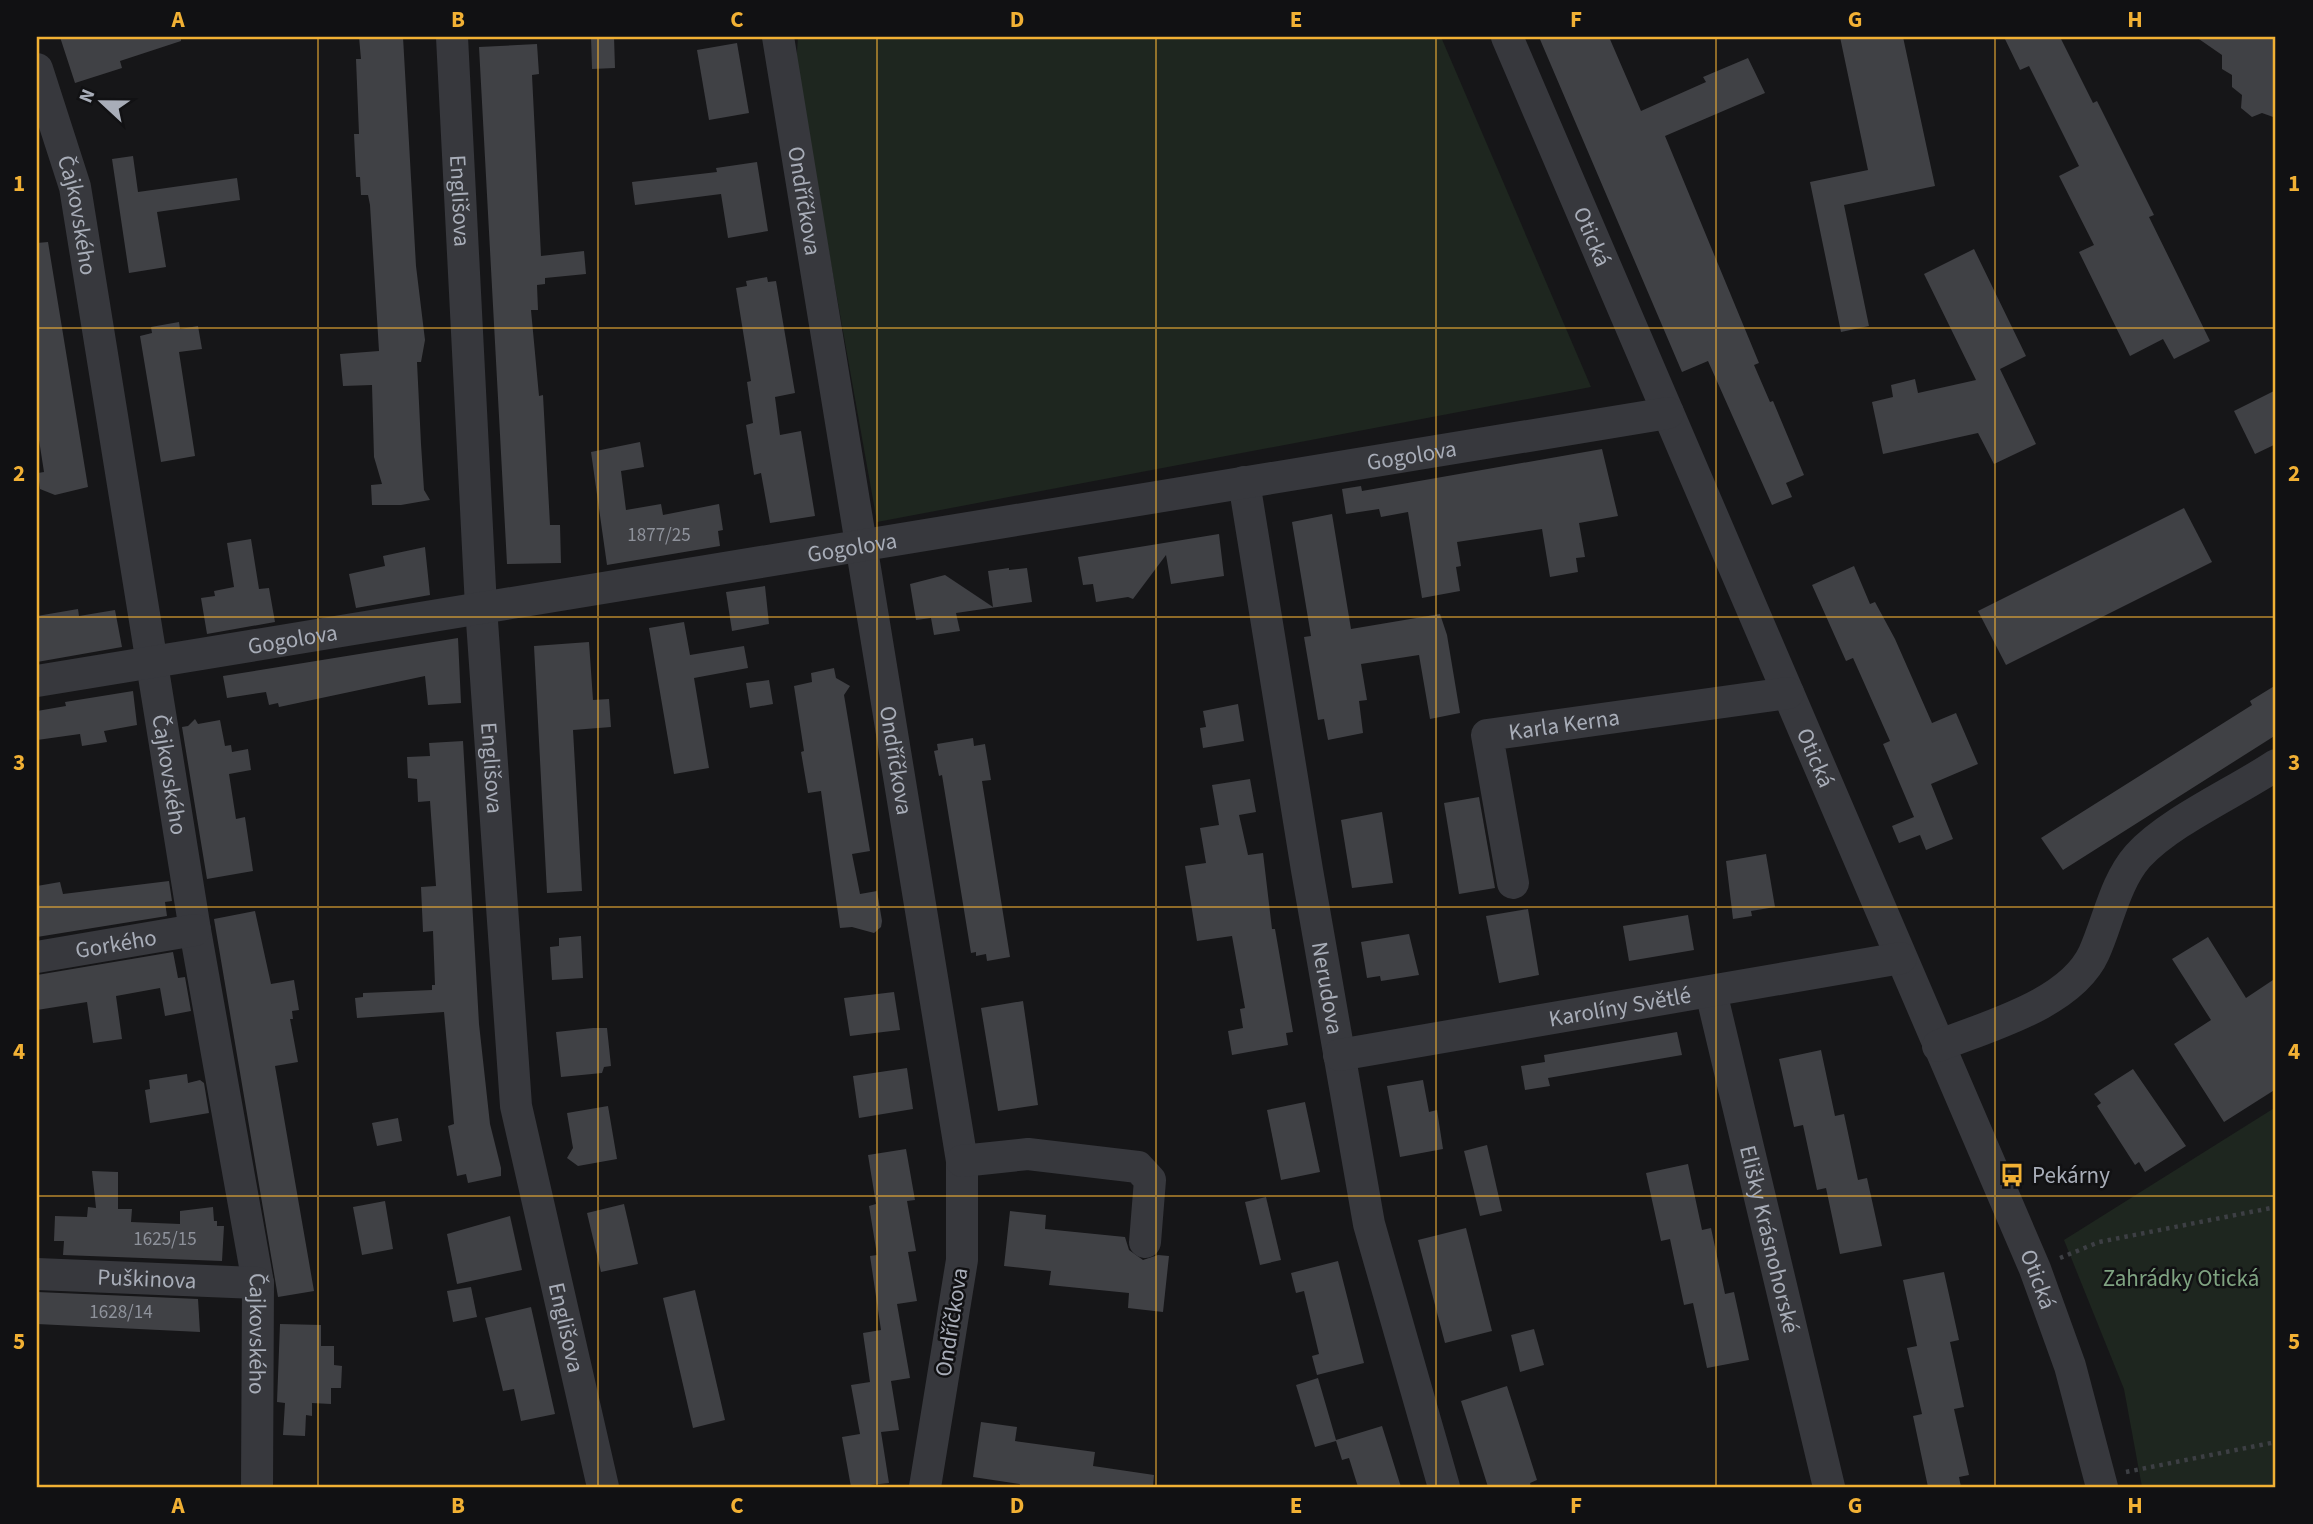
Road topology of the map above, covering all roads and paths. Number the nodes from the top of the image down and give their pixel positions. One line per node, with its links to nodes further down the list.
1 (452, 37): 8 (street, Englišova)
2 (778, 37): 7 (street, Ondříčkova)
3 (1507, 37): 5 (street, Otická)
4 (37, 69): 9 (street, Čajkovského)
5 (1668, 413): 6 (street, Gogolova); 11 (street, Otická)
6 (1244, 482): 7 (street, Gogolova); 19 (street, Nerudova)
7 (861, 545): 8 (street, Gogolova); 20 (street, Ondříčkova)
8 (481, 607): 9 (street, Gogolova); 29 (street, Englišova)
9 (151, 665): 10 (street, Gogolova); 14 (street, Čajkovského)
10 (37, 681)
11 (1788, 693): 13 (street, Karla Kerna); 16 (street, Otická)
12 (2276, 765): 18 (street)
13 (1513, 883)
14 (195, 930): 15 (street, Gorkého); 25 (street, Čajkovského)
15 (37, 957)
16 (1901, 958): 17 (street, Karolíny Světlé); 18 (street, Otická)
17 (1711, 992): 19 (street, Karolíny Světlé); 32 (street, Elišky Krásnohorské)
18 (1938, 1046): 23 (street, Otická)
19 (1339, 1055): 31 (street, Nerudova)
20 (962, 1161): 22 (street); 30 (street, Ondříčkova)
21 (2276, 1207): 23 (path)
22 (1145, 1242)
23 (2035, 1269): 27 (street, Otická)
24 (37, 1274): 25 (street, Puškinova)
25 (258, 1283): 28 (street, Čajkovského)
26 (2276, 1442): 27 (path)
27 (2102, 1482)
28 (257, 1487)
29 (603, 1487)
30 (925, 1487)
31 (1444, 1487)
32 (1829, 1487)

